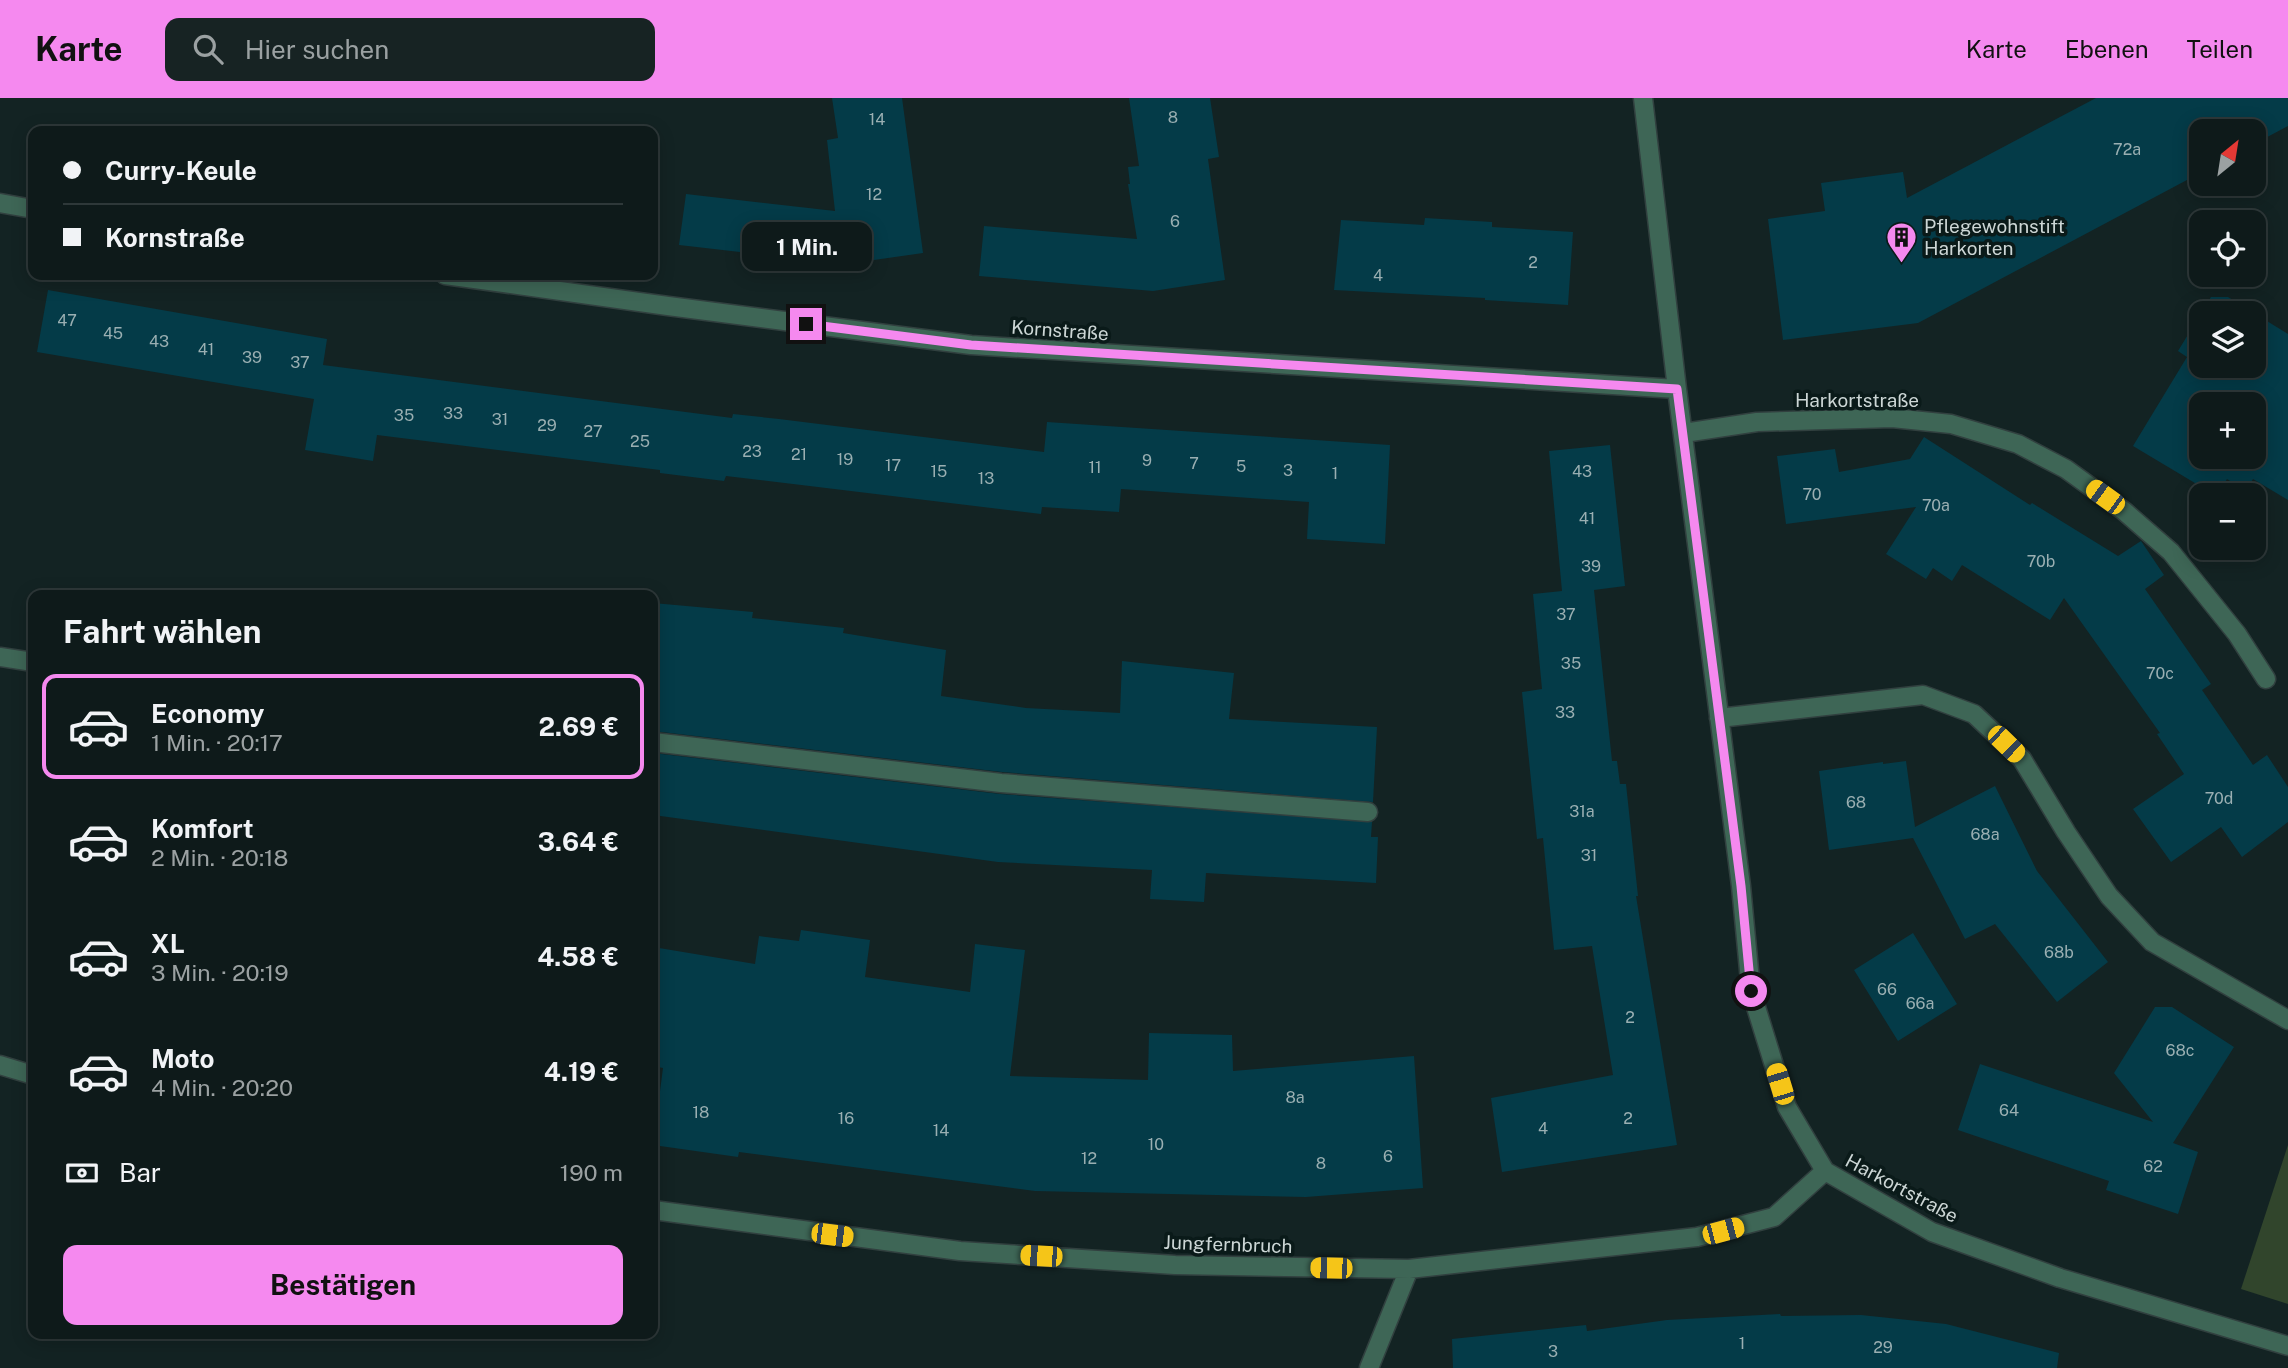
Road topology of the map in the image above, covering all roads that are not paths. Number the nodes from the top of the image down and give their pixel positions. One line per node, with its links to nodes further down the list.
1 (1643, 98): 5 (street, Harkortstraße)
2 (0, 203): 3 (street)
3 (28, 208)
4 (482, 280): 5 (street, Kornstraße)
5 (1677, 389): 6 (street, Harkortstraße)
6 (1684, 433): 9 (street, Harkortstraße); 10 (street, Harkortstraße)
7 (0, 657): 8 (street)
8 (28, 661)
9 (2266, 679)
10 (1719, 718): 13 (street); 16 (street, Harkortstraße)
11 (658, 743): 12 (street)
12 (1368, 812)
13 (2288, 1020)
14 (0, 1065): 15 (street)
15 (28, 1073)
16 (1825, 1171): 18 (street, Jungfernbruch); 19 (street, Harkortstraße)
17 (658, 1211): 18 (street, Jungfernbruch)
18 (1409, 1269): 20 (street)
19 (2288, 1346)
20 (1369, 1368)

